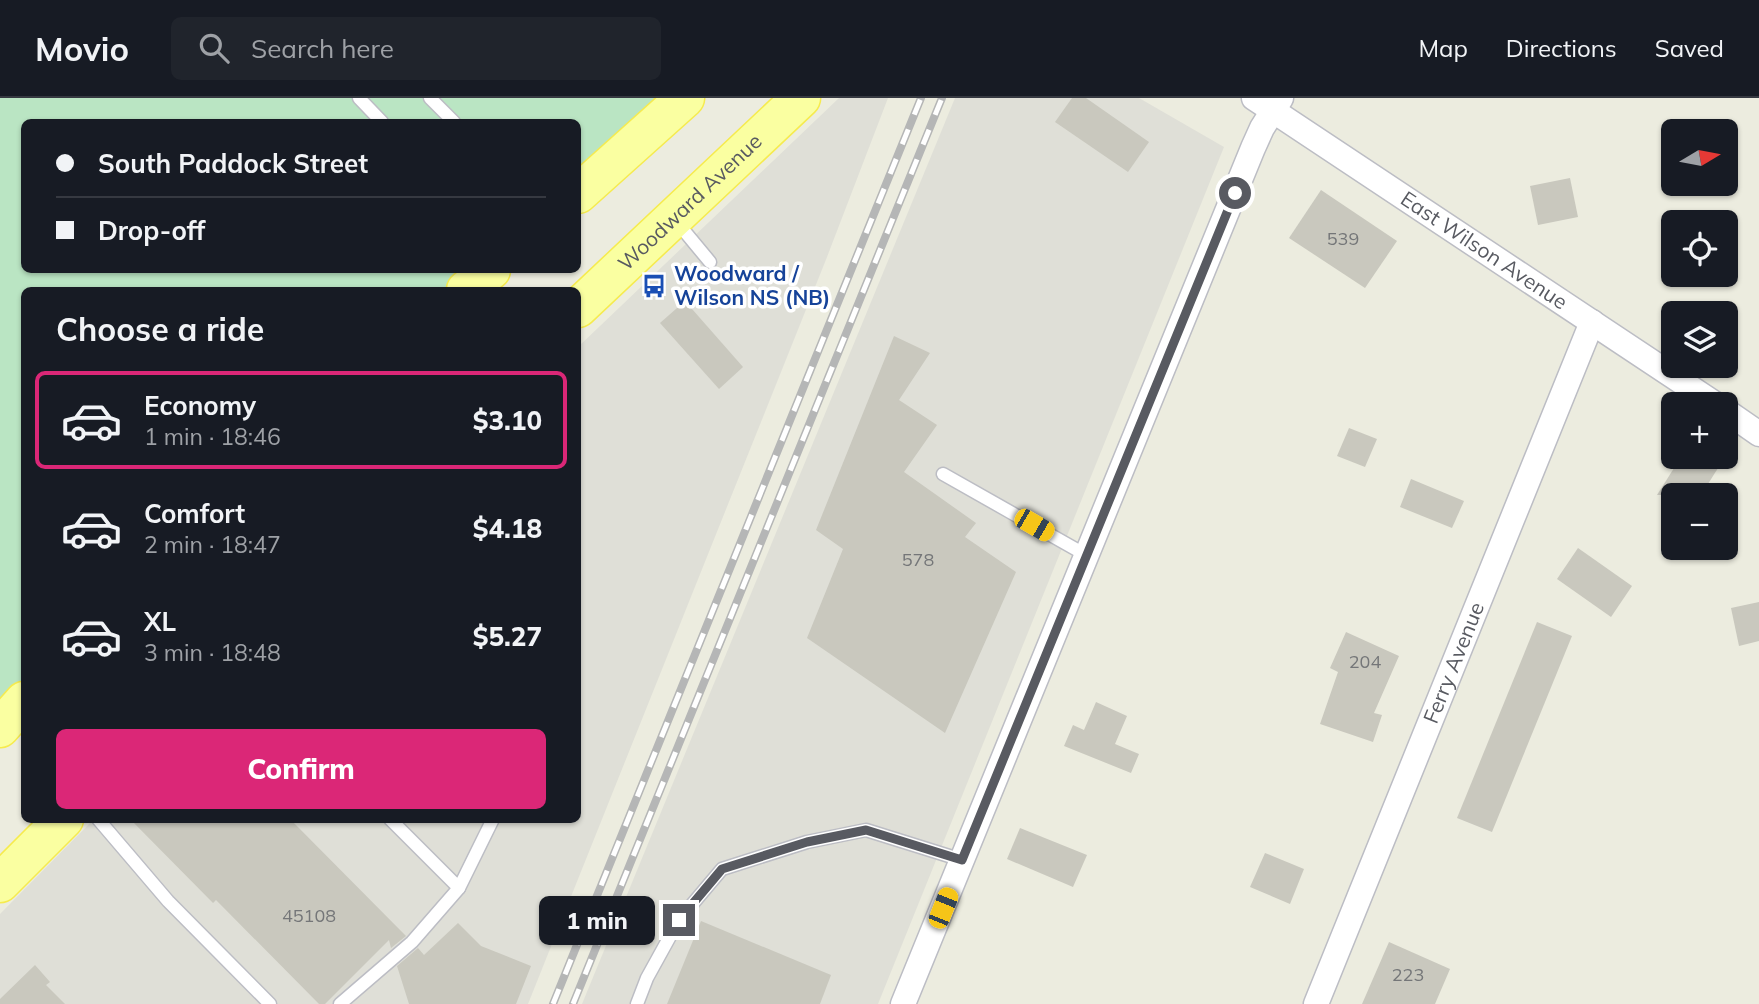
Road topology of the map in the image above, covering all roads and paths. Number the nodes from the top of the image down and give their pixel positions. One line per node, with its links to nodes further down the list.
1 (359, 98): 6 (lane)
2 (430, 98): 7 (lane)
3 (685, 98): 8 (main road)
4 (801, 98): 9 (main road, Woodward Avenue)
5 (1269, 102): 14 (street, East Wilson Avenue); 19 (street)
6 (380, 119)
7 (451, 119)
8 (581, 191)
9 (673, 218): 10 (lane); 13 (main road, Woodward Avenue)
10 (710, 262)
11 (487, 273): 12 (main road)
12 (470, 287)
13 (581, 305)
14 (1592, 322): 15 (street, East Wilson Avenue); 33 (street, Ferry Avenue)
15 (1697, 392)
16 (1741, 414): 17 (street)
17 (1759, 434)
18 (943, 474): 19 (lane)
19 (1087, 555): 26 (street)
20 (21, 704): 21 (main road)
21 (0, 728)
22 (60, 823): 27 (main road)
23 (101, 823): 29 (lane)
24 (394, 823): 28 (lane)
25 (491, 823): 28 (lane)
26 (962, 860): 31 (lane); 32 (street)
27 (0, 883)
28 (459, 888): 30 (lane)
29 (270, 1004)
30 (340, 1004)
31 (637, 1004)
32 (903, 1004)
33 (1316, 1004)

